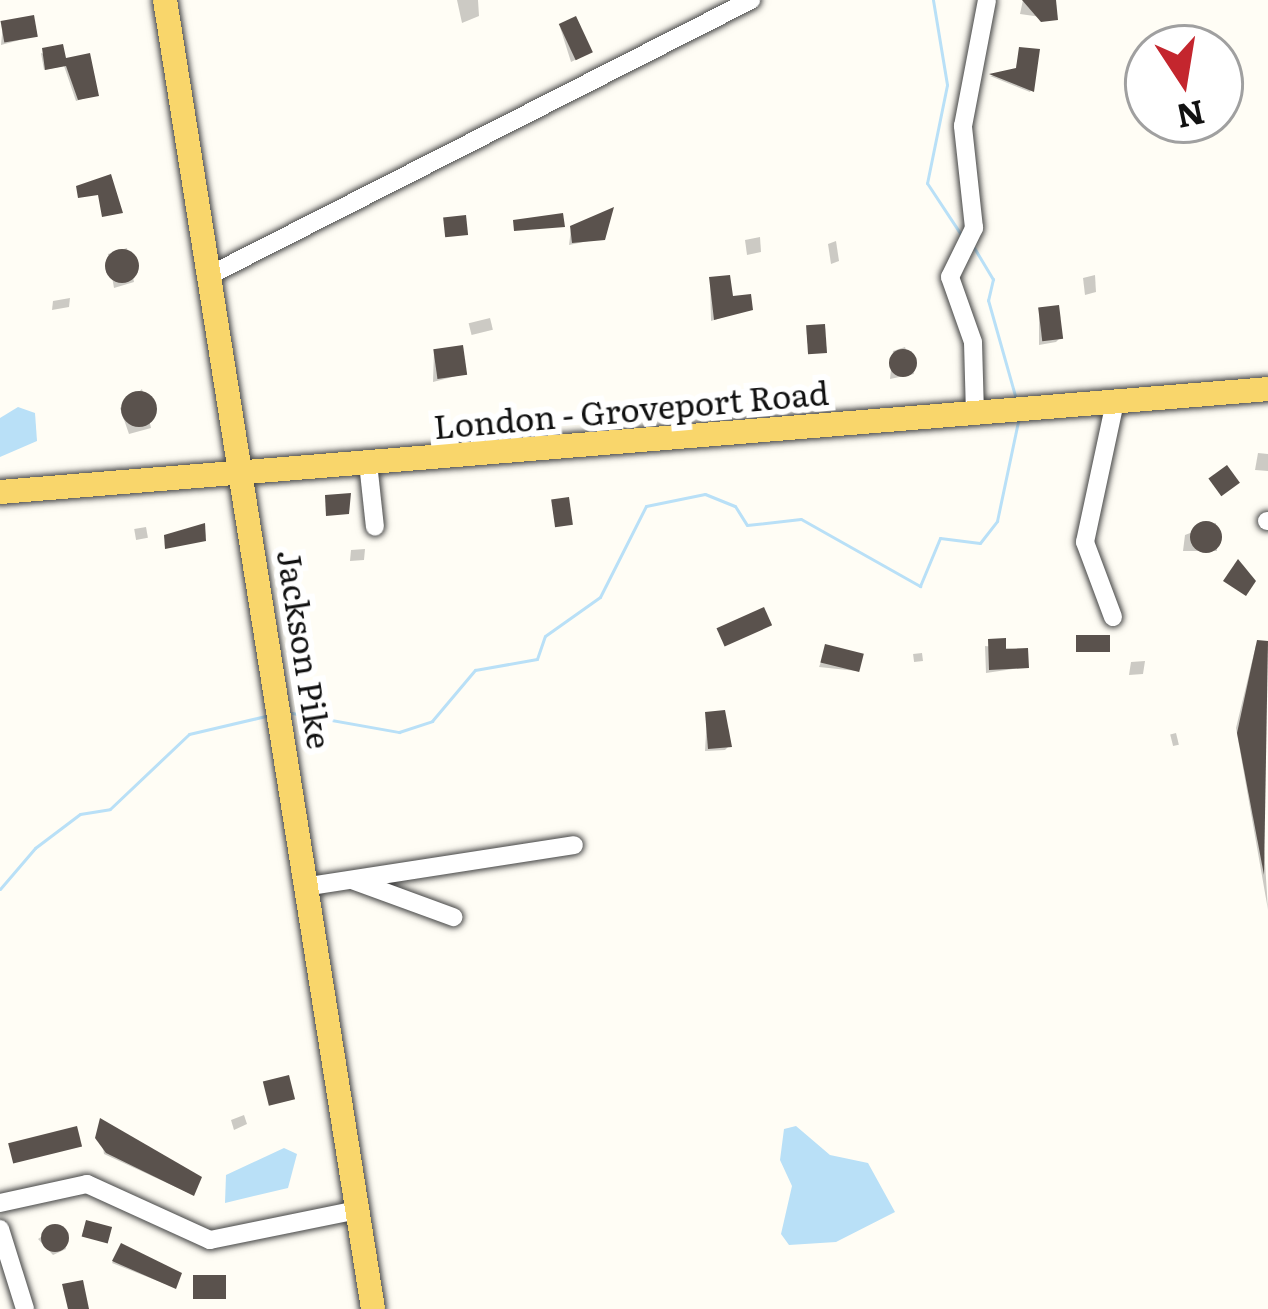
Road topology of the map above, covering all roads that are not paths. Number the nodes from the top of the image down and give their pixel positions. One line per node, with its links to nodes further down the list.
1 (165, 0): 4 (main road, Jackson Pike)
2 (751, 0): 4 (street)
3 (987, 0): 7 (street)
4 (212, 274): 9 (main road, Jackson Pike)
5 (1268, 389): 6 (main road, London - Groveport Road)
6 (1115, 402): 7 (main road, London - Groveport Road); 12 (street)
7 (979, 414): 8 (main road, London - Groveport Road)
8 (368, 463): 9 (main road, London - Groveport Road); 11 (street)
9 (246, 472): 10 (main road, London - Groveport Road); 15 (main road, Jackson Pike)
10 (0, 492)
11 (375, 527)
12 (1113, 617)
13 (574, 845): 14 (street)
14 (347, 879): 15 (street); 16 (street)
15 (310, 886): 18 (main road, Jackson Pike)
16 (452, 917)
17 (0, 1203): 18 (street)
18 (358, 1210): 21 (main road, Jackson Pike)
19 (0, 1229): 20 (street)
20 (25, 1309)
21 (373, 1309)

